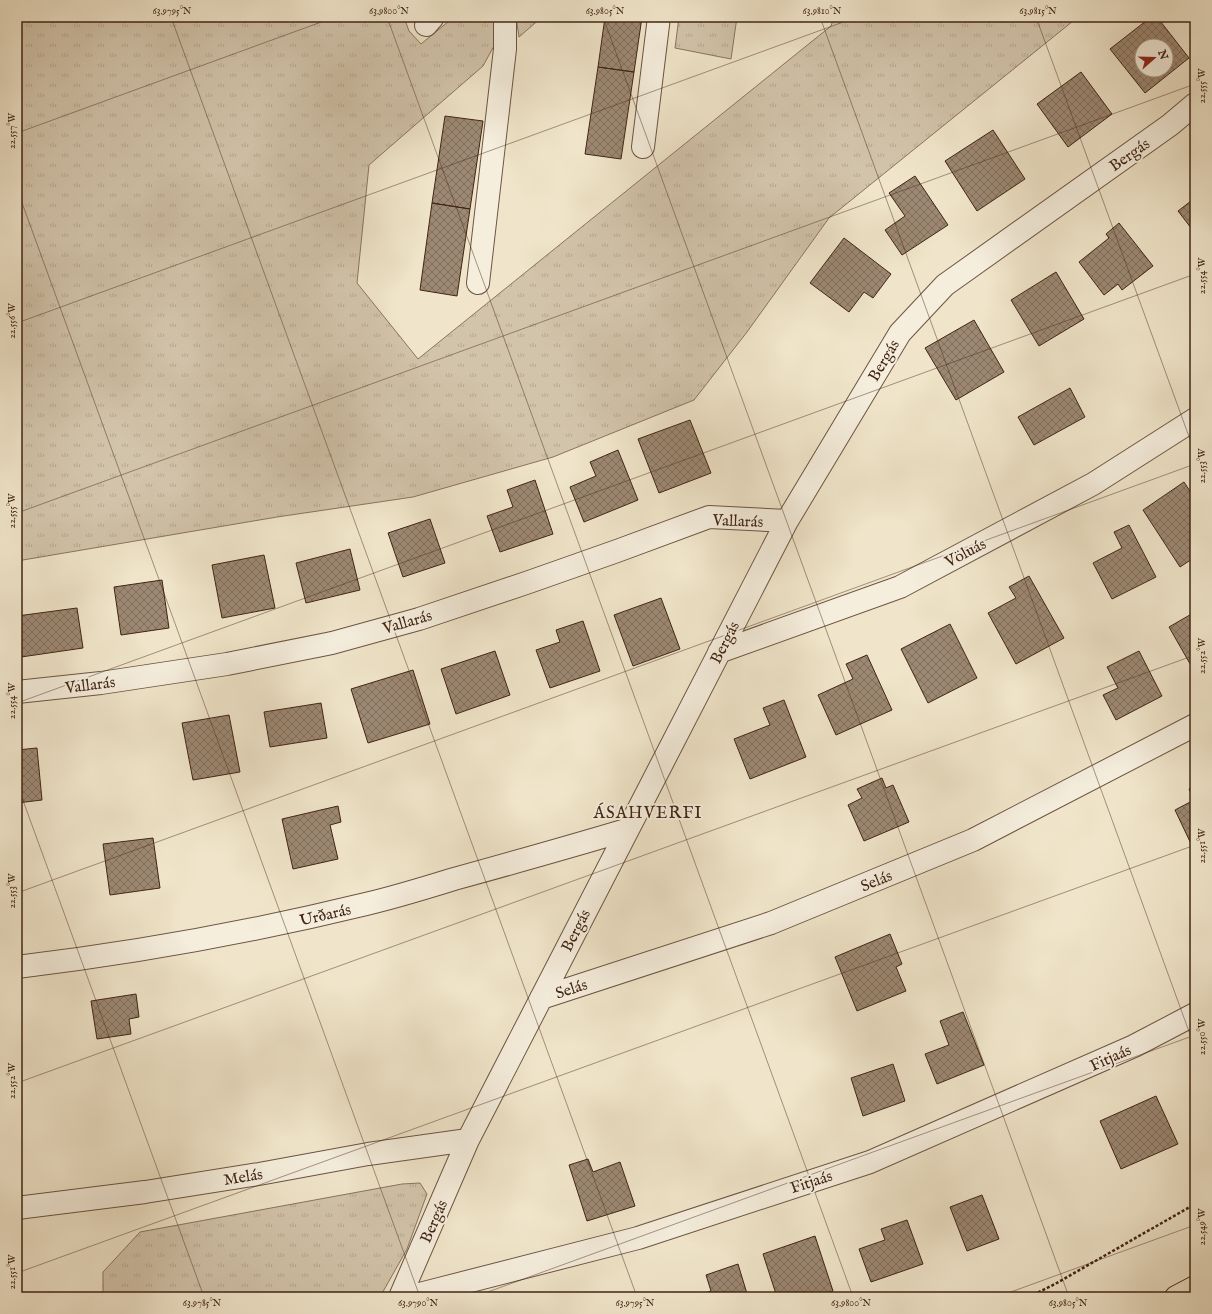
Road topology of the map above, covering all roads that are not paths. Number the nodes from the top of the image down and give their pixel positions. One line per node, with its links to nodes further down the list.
1 (505, 17): 5 (street)
2 (659, 17): 4 (street)
3 (1195, 104): 7 (street, Bergás)
4 (643, 147)
5 (478, 283)
6 (1195, 419): 8 (street, Völuás)
7 (787, 521): 8 (street, Bergás); 9 (street, Vallarás)
8 (719, 652): 11 (street, Bergás)
9 (17, 692)
10 (1195, 725): 13 (street, Selás)
11 (626, 830): 12 (street, Urðarás); 13 (street, Bergás)
12 (17, 967)
13 (541, 998): 15 (street, Bergás)
14 (1195, 1014): 19 (street, Fitjaás)
15 (468, 1140): 16 (street, Melás); 18 (street, Bergás)
16 (17, 1208)
17 (1195, 1287): 20 (main road)
18 (400, 1297)
19 (408, 1297)
20 (1176, 1297)

